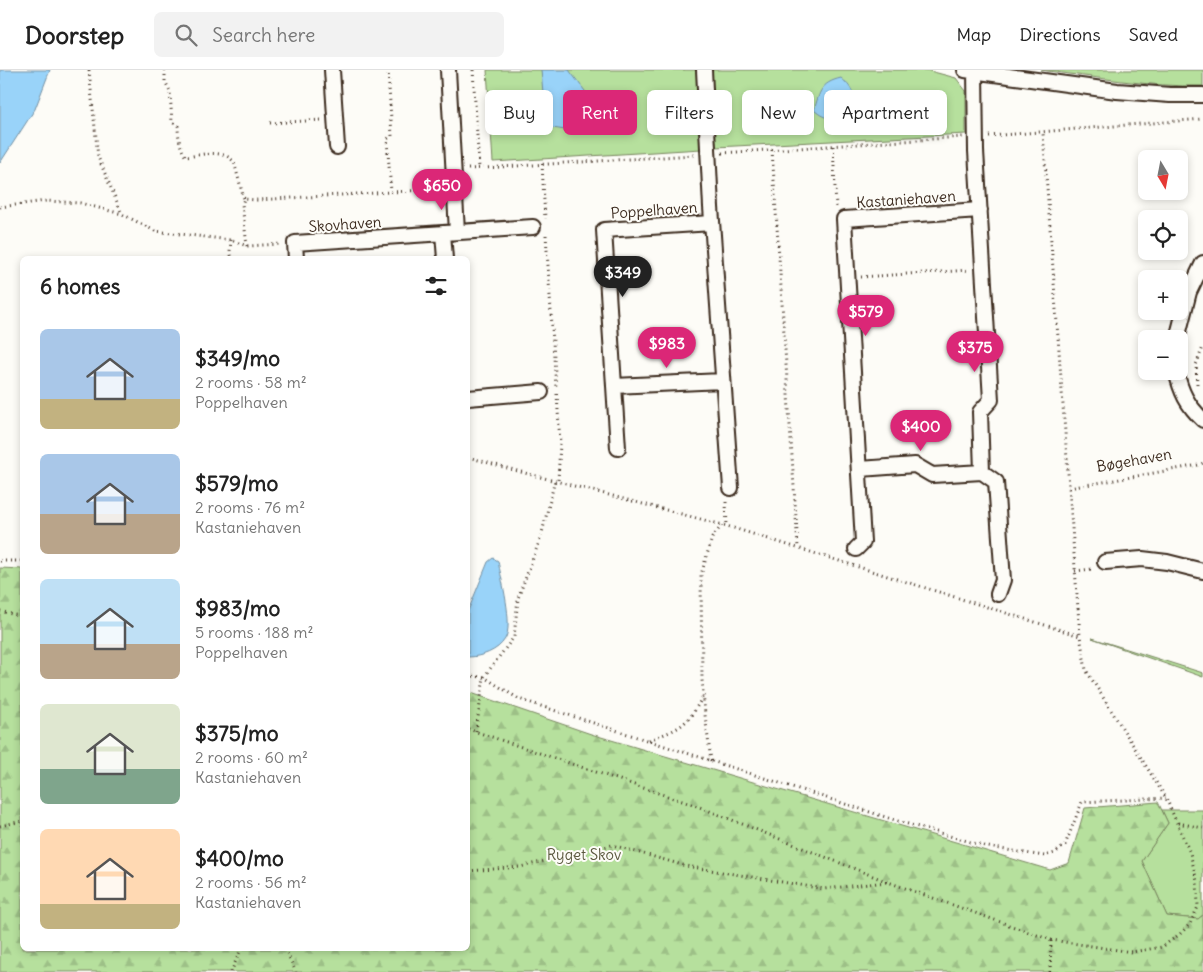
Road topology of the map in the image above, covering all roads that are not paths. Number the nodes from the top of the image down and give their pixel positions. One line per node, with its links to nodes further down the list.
1 (332, 70): 6 (street)
2 (448, 70): 10 (street)
3 (704, 70): 8 (street, Poppelhaven)
4 (971, 71): 5 (street); 7 (street)
5 (1203, 95)
6 (337, 147)
7 (980, 210): 23 (street, Kastaniehaven); 24 (street)
8 (712, 223): 17 (street, Poppelhaven); 18 (street, Poppelhaven)
9 (540, 226): 10 (street, Skovhaven)
10 (457, 232): 11 (street, Skovhaven)
11 (443, 233): 12 (street, Skovhaven); 13 (street)
12 (296, 256)
13 (444, 256)
14 (1203, 263): 15 (street)
15 (1179, 330)
16 (1178, 380): 21 (street)
17 (722, 381): 18 (street); 25 (street, Poppelhaven)
18 (614, 386): 22 (street, Poppelhaven)
19 (541, 392): 20 (street)
20 (470, 398)
21 (1203, 420)
22 (618, 448)
23 (860, 469): 24 (street); 26 (street, Kastaniehaven)
24 (982, 472): 29 (street)
25 (731, 488)
26 (856, 548)
27 (1105, 562): 28 (street)
28 (1203, 571)
29 (998, 594)

